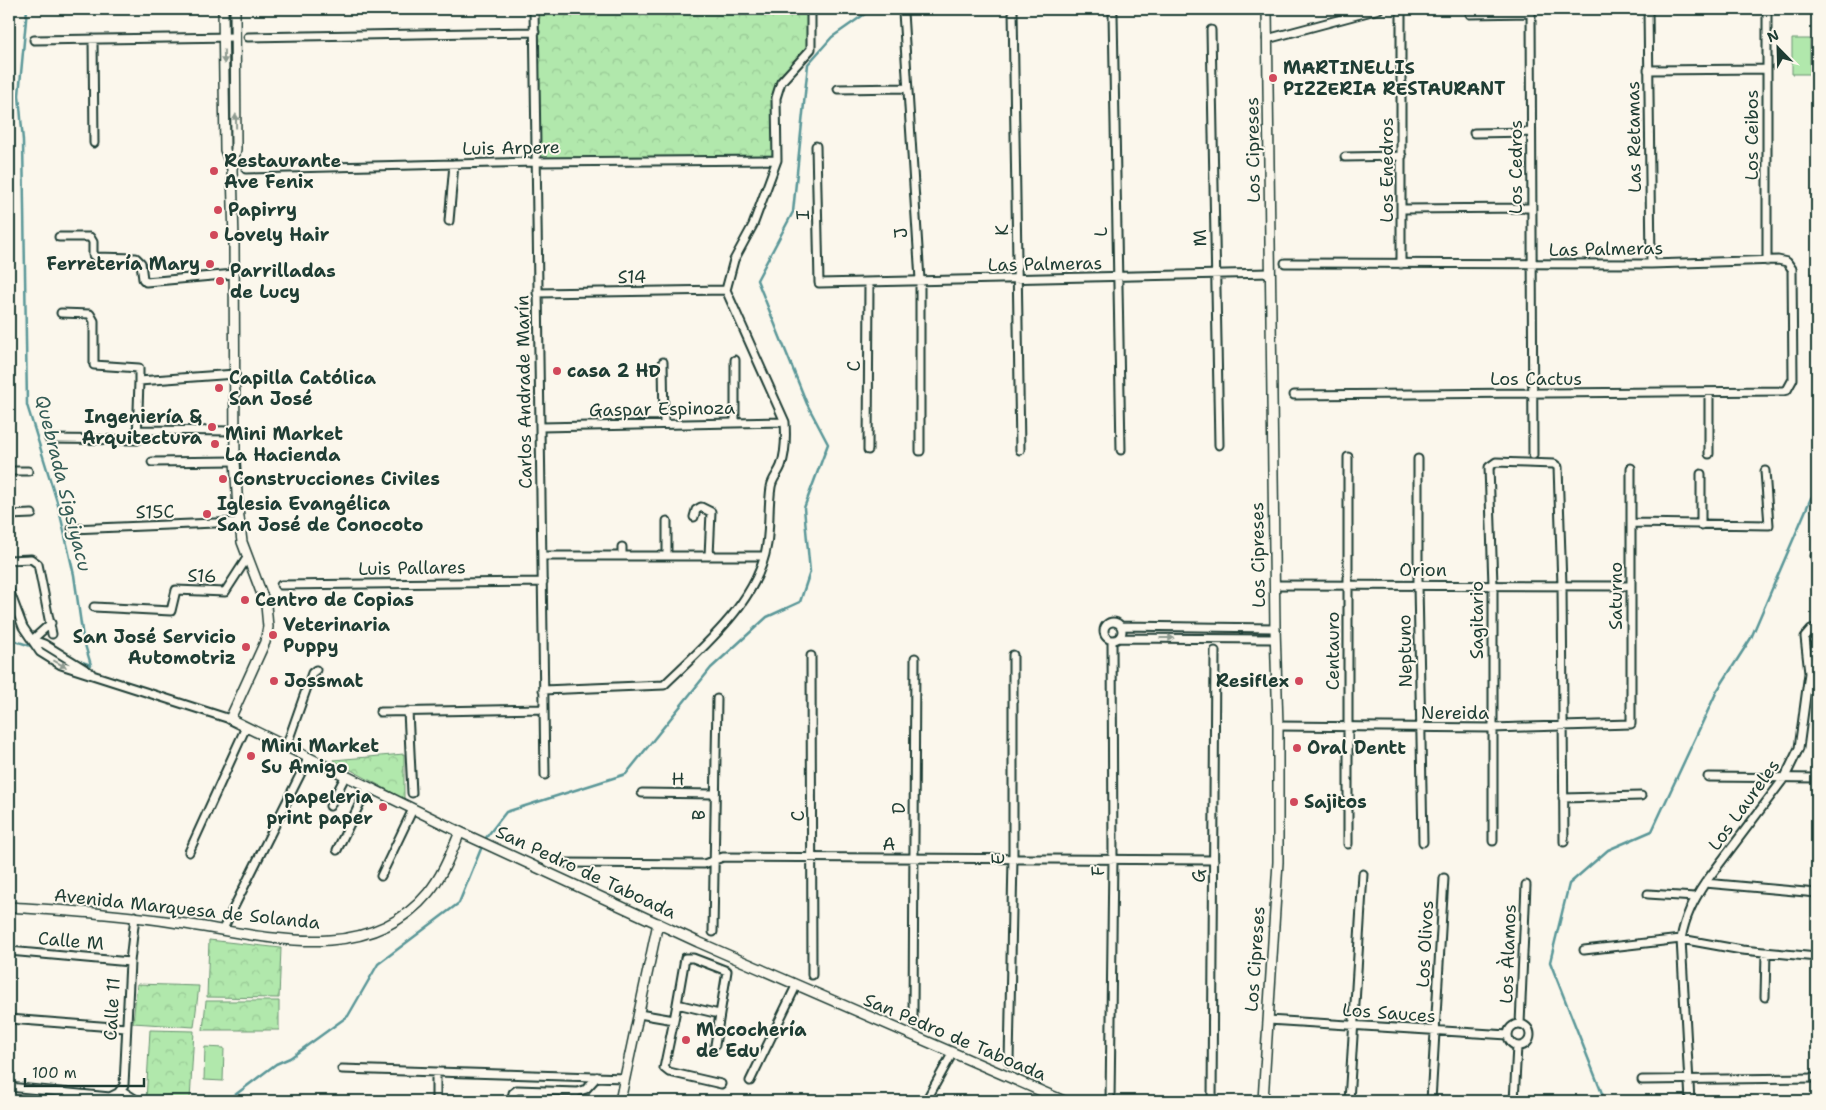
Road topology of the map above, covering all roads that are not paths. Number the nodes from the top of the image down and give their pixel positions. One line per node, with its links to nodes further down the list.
1 (223, 9): 17 (street)
2 (235, 9): 18 (street)
3 (534, 9): 16 (street, Carlos Andrade Marín)
4 (811, 9): 33 (street)
5 (1012, 9): 51 (street, K)
6 (1267, 9): 21 (street, Los Cipreses)
7 (1379, 9): 21 (street)
8 (1648, 9): 24 (street, Las Retamas)
9 (1766, 9): 23 (street, Los Ceibos)
10 (1531, 11): 13 (street); 27 (street, Los Cedros)
11 (902, 12): 25 (street, J)
12 (1112, 14): 50 (street, L)
13 (1470, 14)
14 (1401, 16): 31 (street, Los Enedros)
15 (1211, 30): 49 (street, M)
16 (535, 32): 19 (street); 34 (street, Carlos Andrade Marín)
17 (224, 37): 18 (street); 20 (street); 36 (street, one-way to 36)
18 (235, 37): 36 (street, one-way to 18)
19 (248, 37)
20 (93, 39): 22 (street); 29 (street)
21 (1268, 39): 47 (street, Los Cipreses)
22 (34, 40)
23 (1767, 69): 24 (street); 42 (street, Los Ceibos)
24 (1648, 70): 45 (street, Las Retamas)
25 (906, 88): 26 (street); 52 (street, J)
26 (838, 89)
27 (1531, 132): 28 (street); 38 (street, Los Cedros)
28 (1474, 133)
29 (94, 143)
30 (816, 146): 54 (street, I)
31 (1402, 156): 32 (street); 39 (street, Los Enedros)
32 (1345, 157)
33 (776, 160): 34 (street, Luis Arpere); 55 (street)
34 (536, 162): 35 (street, Luis Arpere); 56 (street, Carlos Andrade Marín)
35 (454, 164): 37 (street, Luis Arpere); 40 (street)
36 (232, 169): 48 (street)
37 (246, 169)
38 (1531, 208): 39 (street); 46 (street, Los Cedros)
39 (1402, 209): 44 (street, Los Enedros)
40 (449, 221)
41 (59, 237): 48 (street)
42 (1767, 261): 45 (street, Las Palmeras); 62 (street, Las Palmeras)
43 (1285, 263): 44 (street, Las Palmeras)
44 (1401, 264): 46 (street, Las Palmeras)
45 (1650, 264): 46 (street, Las Palmeras)
46 (1532, 265): 64 (street)
47 (1270, 273): 49 (street, Las Palmeras); 107 (street, Los Cipreses)
48 (234, 274): 60 (street)
49 (1216, 276): 50 (street, Las Palmeras); 73 (street, M)
50 (1116, 278): 51 (street, Las Palmeras); 76 (street, L)
51 (1018, 279): 52 (street, Las Palmeras); 75 (street, K)
52 (920, 280): 53 (street, Las Palmeras); 77 (street, J)
53 (869, 282): 54 (street, Las Palmeras); 74 (street, C)
54 (819, 283)
55 (726, 290): 56 (street, S14); 67 (street)
56 (538, 293): 69 (street, Carlos Andrade Marín)
57 (61, 313): 61 (street)
58 (735, 360): 66 (street)
59 (663, 362): 68 (street)
60 (235, 374): 61 (street); 71 (street)
61 (139, 381): 70 (street)
62 (1778, 392): 63 (street, Los Cactus)
63 (1709, 393): 64 (street, Los Cactus); 78 (street)
64 (1532, 394): 65 (street, Los Cactus); 79 (street)
65 (1294, 395)
66 (735, 422): 67 (street, Gaspar Espinoza); 68 (street, Gaspar Espinoza)
67 (785, 422): 102 (street)
68 (664, 424): 69 (street, Gaspar Espinoza)
69 (541, 427): 98 (street, Carlos Andrade Marín)
70 (137, 430): 71 (street); 72 (street)
71 (235, 430): 82 (street)
72 (49, 439)
73 (1219, 445)
74 (868, 450)
75 (1020, 450)
76 (1121, 450)
77 (920, 451)
78 (1709, 454)
79 (1533, 455)
80 (1348, 457): 109 (street, Centauro)
81 (1418, 459): 110 (street, Neptuno)
82 (235, 461): 83 (street); 93 (street)
83 (152, 462)
84 (1631, 468): 94 (street, Saturno)
85 (1765, 470): 95 (street)
86 (9, 471): 87 (street)
87 (28, 471)
88 (1701, 474): 95 (street)
89 (32, 514): 90 (street)
90 (9, 515)
91 (694, 517): 101 (street)
92 (667, 520): 100 (street)
93 (238, 522): 96 (street, S15C); 103 (street)
94 (1631, 523): 95 (street); 112 (street, Saturno)
95 (1701, 525)
96 (72, 529)
97 (622, 547): 99 (street)
98 (542, 556): 99 (street); 105 (street, Carlos Andrade Marín)
99 (622, 556): 100 (street)
100 (667, 556): 101 (street)
101 (709, 556): 102 (street)
102 (764, 556): 128 (street)
103 (247, 558): 114 (street, S16); 133 (street)
104 (9, 560): 115 (street)
105 (542, 582): 106 (street, Luis Pallares); 128 (street, Carlos Andrade Marín)
106 (281, 585)
107 (1274, 585): 109 (street, Orion); 117 (street, Los Cipreses)
108 (1493, 585): 110 (street, Orion); 111 (street, Orion); 111 (street, Sagitario); 140 (street, Sagitario)
109 (1348, 586): 110 (street, Orion); 137 (street, Centauro)
110 (1418, 586): 139 (street, Neptuno)
111 (1562, 586): 112 (street, Orion); 138 (street)
112 (1631, 586): 134 (street, Saturno)
113 (9, 590): 122 (street, San Pedro de Taboada)
114 (94, 607)
115 (51, 623): 119 (street); 122 (street)
116 (1121, 626): 117 (street); 120 (street); 120 (street)
117 (1275, 628): 121 (street, Los Cipreses)
118 (1817, 629): 146 (street, Los Laureles)
119 (52, 634)
120 (1115, 639): 121 (street, one-way to 121); 165 (street, F)
121 (1275, 639): 135 (street, Los Cipreses)
122 (32, 640): 133 (street, San Pedro de Taboada)
123 (1215, 651): 167 (street, G)
124 (1013, 655): 164 (street, E)
125 (811, 656): 163 (street, C)
126 (915, 658): 166 (street, D)
127 (316, 670): 141 (street)
128 (543, 690): 130 (street, Carlos Andrade Marín)
129 (717, 699): 151 (street, B)
130 (543, 709): 131 (street); 144 (street, Carlos Andrade Marín)
131 (408, 711): 132 (street); 149 (street)
132 (380, 712)
133 (230, 719): 136 (street, San Pedro de Taboada)
134 (1631, 724): 138 (street, Nereida)
135 (1278, 726): 137 (street, Nereida); 198 (street, Los Cipreses)
136 (246, 727): 141 (street, San Pedro de Taboada); 162 (street)
137 (1348, 727): 139 (street, Nereida); 160 (street, Centauro)
138 (1562, 727): 140 (street, Nereida); 153 (street)
139 (1422, 728): 140 (street, Nereida); 158 (street, Neptuno)
140 (1492, 728): 157 (street, Sagitario)
141 (286, 747): 142 (street, San Pedro de Taboada)
142 (310, 757): 143 (street, San Pedro de Taboada); 181 (street)
143 (346, 775): 148 (street, San Pedro de Taboada); 154 (street)
144 (545, 775)
145 (1708, 777): 146 (street)
146 (1785, 777): 147 (street); 173 (street, Los Laureles)
147 (1817, 778)
148 (368, 788): 155 (street, San Pedro de Taboada); 161 (street)
149 (412, 793)
150 (642, 793): 151 (street, H)
151 (714, 794): 168 (street, B)
152 (1641, 796): 153 (street)
153 (1563, 798): 159 (street)
154 (330, 806)
155 (413, 809): 156 (street, San Pedro de Taboada); 171 (street)
156 (460, 832): 180 (street, San Pedro de Taboada); 181 (street, Avenida Marquesa de Solanda)
157 (1493, 841)
158 (1423, 842)
159 (1564, 842)
160 (1348, 844)
161 (337, 850)
162 (189, 852)
163 (813, 858): 166 (street, A); 168 (street, A); 189 (street, C)
164 (1013, 858): 165 (street, A); 166 (street, A); 207 (street, E)
165 (1113, 858): 167 (street, A); 226 (street, F)
166 (914, 859): 195 (street, D)
167 (1214, 860): 227 (street, G)
168 (715, 862): 169 (street, A); 182 (street, B)
169 (565, 864)
170 (1363, 874): 200 (street)
171 (381, 876)
172 (1444, 878): 202 (street, Los Olivos)
173 (1705, 883): 175 (street); 177 (street, Los Laureles)
174 (1526, 885): 199 (street, Los Àlamos)
175 (1817, 893)
176 (1648, 894): 177 (street)
177 (1695, 897): 183 (street, Los Laureles)
178 (9, 907): 179 (street, Avenida Marquesa de Solanda)
179 (135, 916): 181 (street, Avenida Marquesa de Solanda); 188 (street, Calle 11)
180 (658, 923): 190 (street, San Pedro de Taboada); 193 (street)
181 (223, 929)
182 (713, 932)
183 (1681, 939): 184 (street); 186 (street); 212 (street, Los Laureles)
184 (1584, 950)
185 (9, 951): 188 (street, Calle M)
186 (1766, 952): 187 (street); 191 (street)
187 (1817, 956)
188 (130, 962): 201 (street, Calle 11)
189 (812, 975)
190 (796, 986): 206 (street, San Pedro de Taboada); 215 (street)
191 (1765, 997)
192 (677, 1004): 194 (street); 194 (street); 197 (street)
193 (639, 1014): 197 (street); 211 (street)
194 (719, 1014): 204 (street)
195 (913, 1018)
196 (9, 1019): 201 (street)
197 (674, 1020): 216 (street)
198 (1268, 1020): 200 (street, Los Sauces); 228 (street, Los Cipreses)
199 (1520, 1024): 203 (street); 205 (street)
200 (1353, 1025): 202 (street, Los Sauces); 229 (street)
201 (126, 1028): 218 (street, Calle 11)
202 (1435, 1031): 203 (street, Los Sauces); 230 (street, Los Olivos)
203 (1508, 1035): 205 (street)
204 (715, 1045)
205 (1517, 1046): 231 (street)
206 (952, 1054): 224 (street); 225 (street, San Pedro de Taboada)
207 (1009, 1062)
208 (342, 1069): 209 (street)
209 (436, 1072): 210 (street); 221 (street)
210 (597, 1077): 211 (street); 222 (street)
211 (625, 1078): 223 (street)
212 (1689, 1078): 213 (street); 214 (street); 232 (street, Los Laureles)
213 (1817, 1078)
214 (1642, 1080)
215 (750, 1081)
216 (721, 1084)
217 (9, 1087): 219 (street)
218 (121, 1090): 219 (street); 220 (street)
219 (114, 1098)
220 (138, 1101)
221 (436, 1101)
222 (511, 1101)
223 (620, 1101)
224 (926, 1101)
225 (1063, 1101)
226 (1110, 1101)
227 (1212, 1101)
228 (1263, 1101)
229 (1348, 1101)
230 (1431, 1101)
231 (1514, 1101)
232 (1690, 1101)

